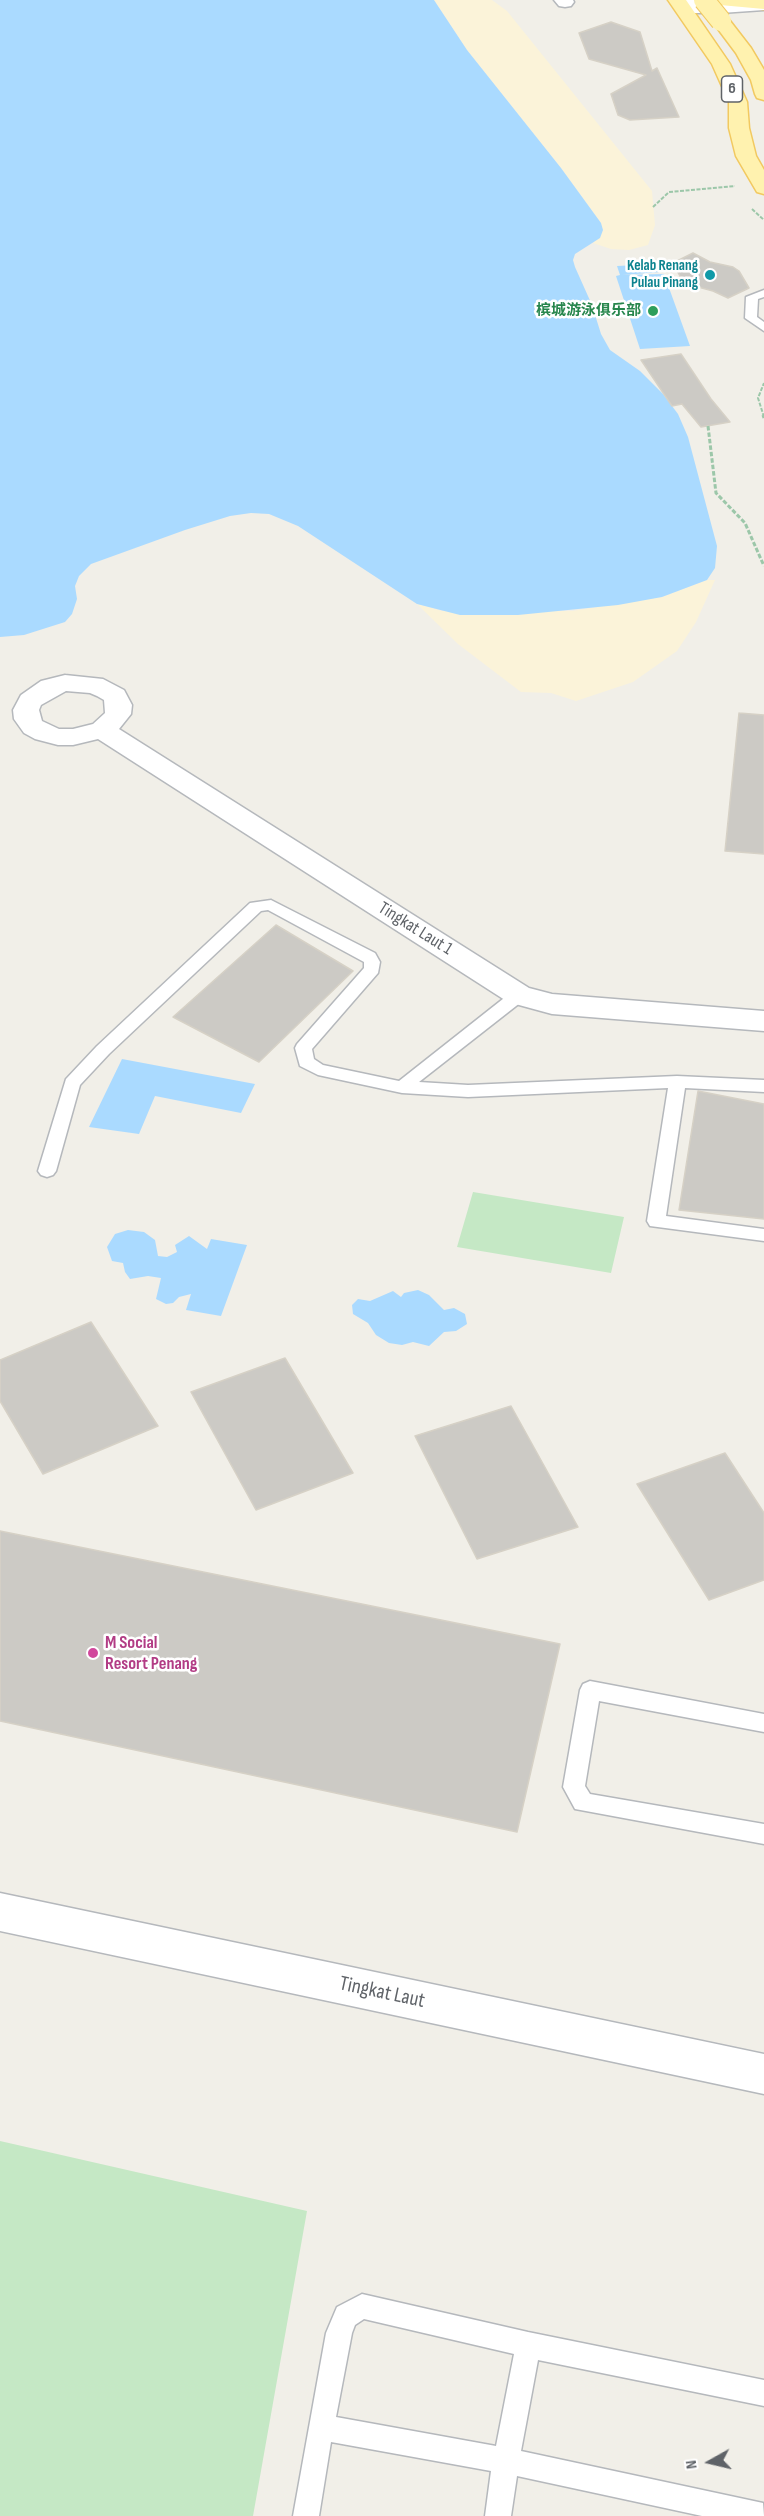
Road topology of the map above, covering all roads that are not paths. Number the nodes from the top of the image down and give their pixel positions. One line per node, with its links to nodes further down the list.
1 (677, 0): 6 (main road, 6)
2 (696, 3): 4 (main road, 6, bridge)
3 (761, 5): 4 (main road)
4 (722, 14): 5 (main road, 6)
5 (764, 94)
6 (764, 188)
7 (764, 293): 8 (lane)
8 (764, 327)
9 (102, 730): 10 (street, Tingkat Laut 1)
10 (519, 995): 11 (street, Tingkat Laut 1); 14 (lane)
11 (764, 1021)
12 (677, 1082): 13 (lane); 14 (lane); 16 (lane)
13 (764, 1086)
14 (402, 1087): 15 (lane)
15 (47, 1171)
16 (764, 1235)
17 (764, 1723): 18 (lane)
18 (764, 1834)
19 (0, 1912): 20 (street, Tingkat Laut)
20 (764, 2074)
21 (528, 2345): 22 (lane); 23 (lane); 24 (lane)
22 (764, 2393)
23 (321, 2427): 24 (lane); 25 (lane)
24 (506, 2461): 26 (lane); 27 (lane)
25 (306, 2516)
26 (498, 2516)
27 (763, 2516)

